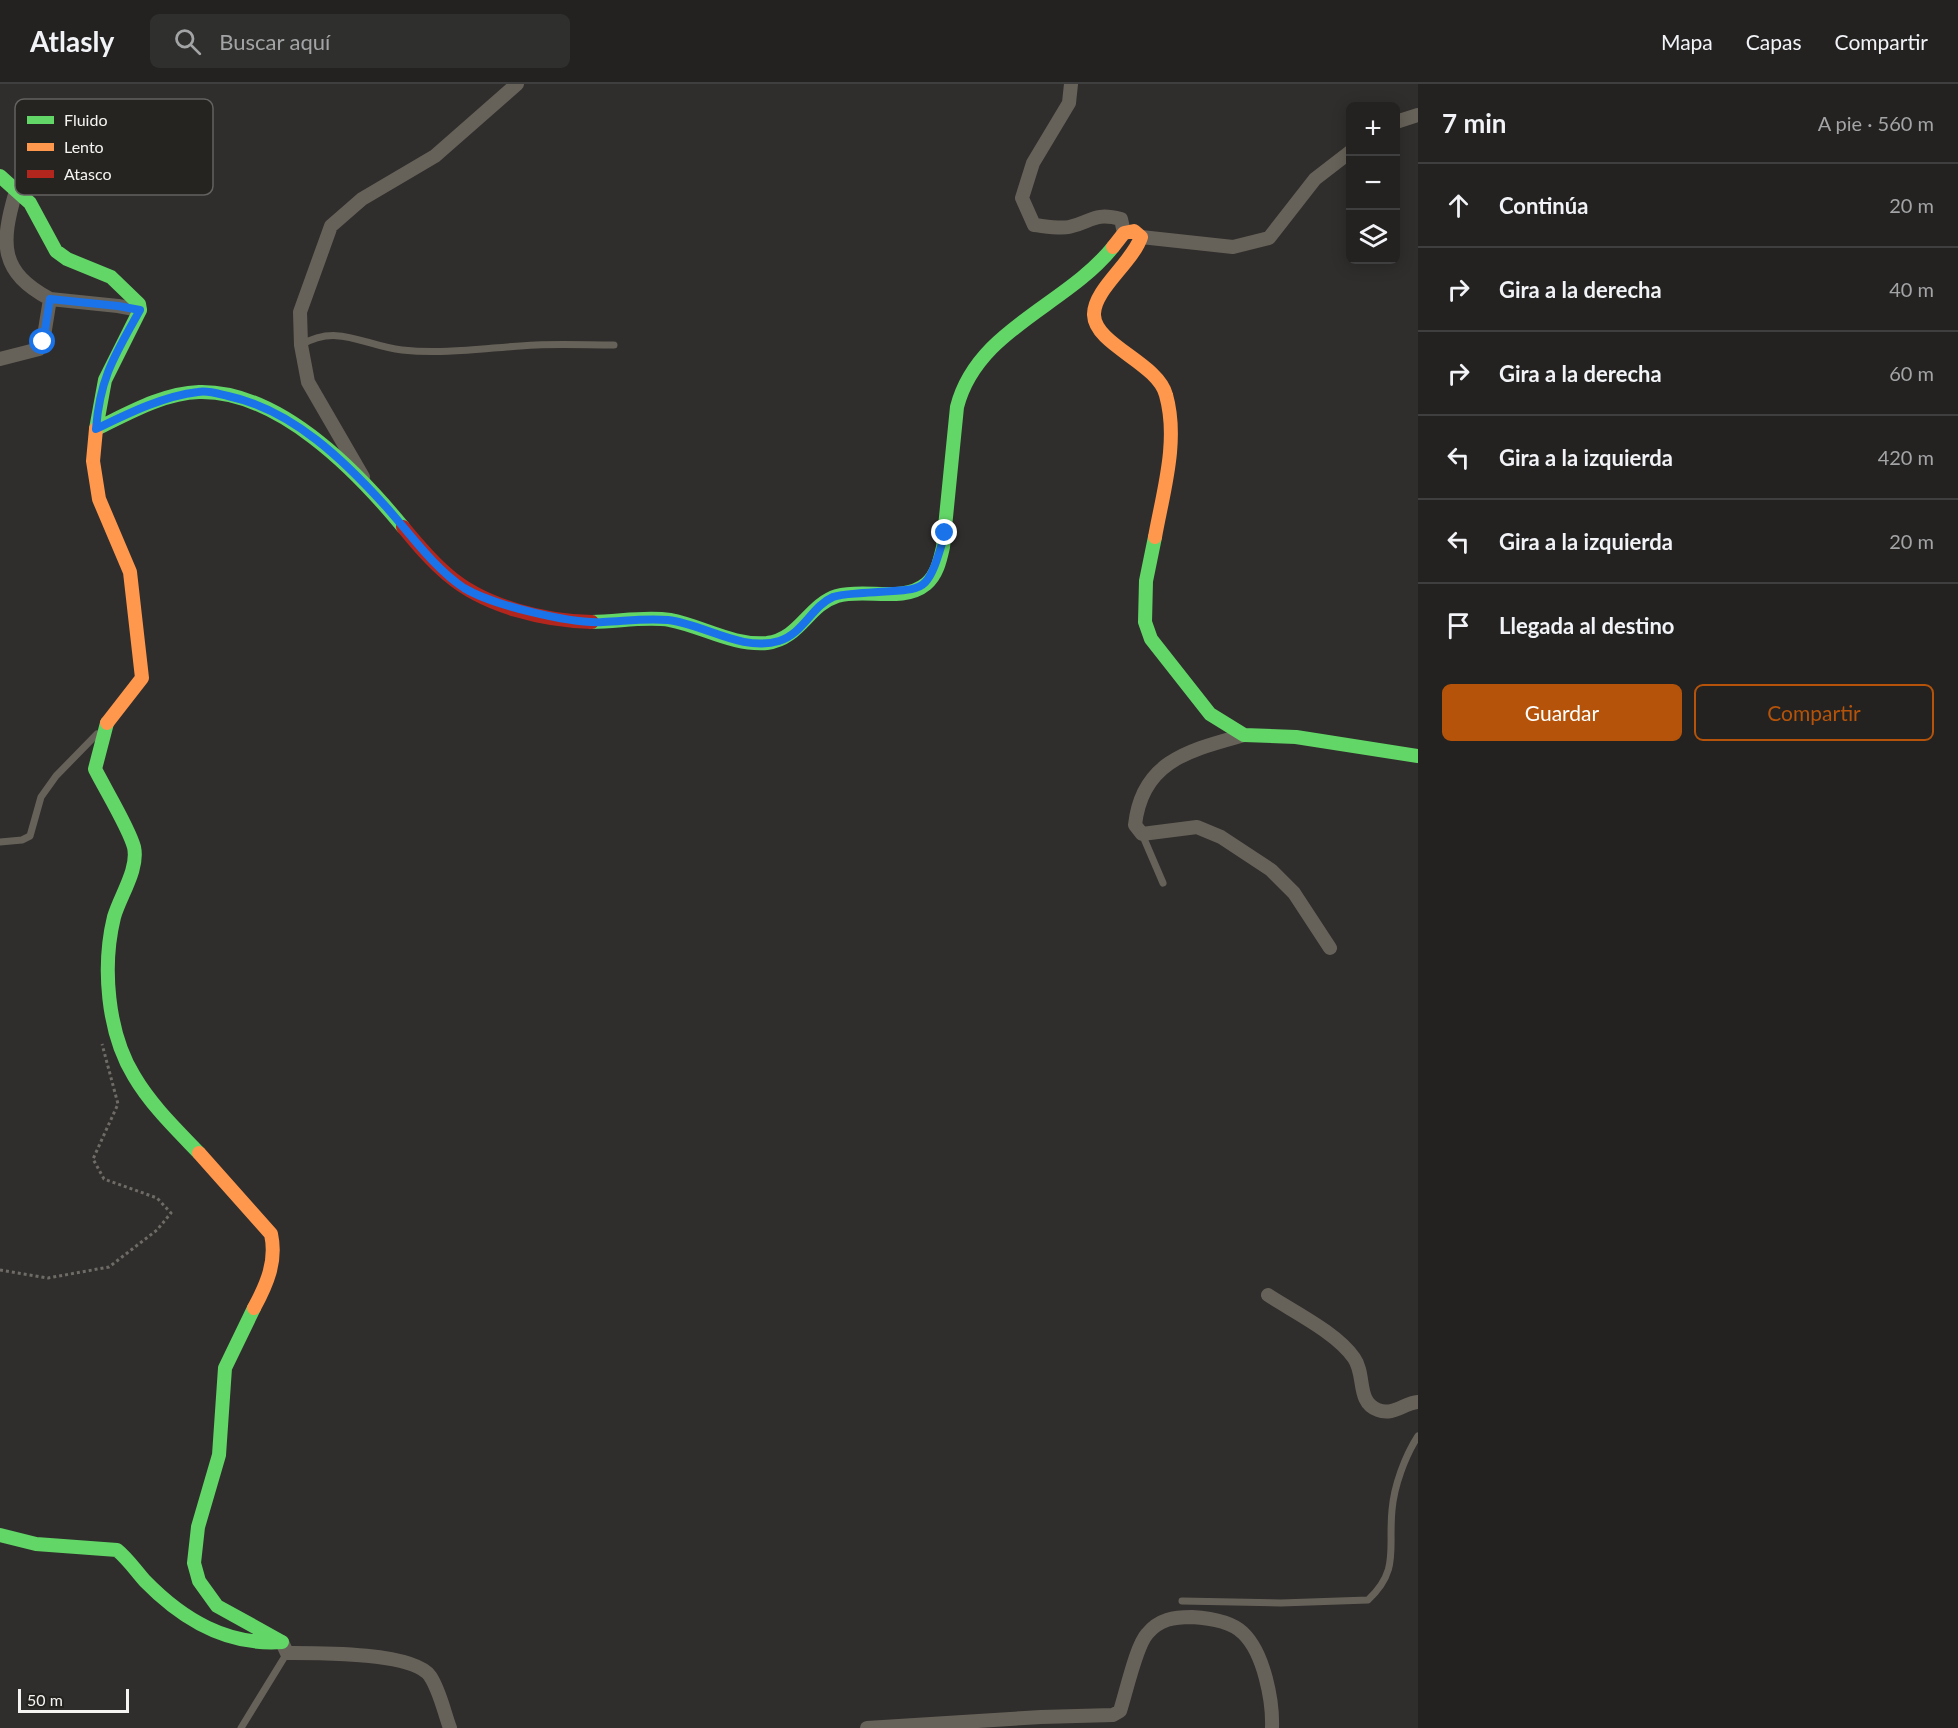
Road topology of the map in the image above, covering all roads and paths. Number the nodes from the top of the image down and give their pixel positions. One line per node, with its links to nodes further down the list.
1 (517, 84): 14 (street)
2 (1071, 84): 10 (street)
3 (1418, 115): 4 (street)
4 (1400, 120)
5 (1346, 155): 11 (street)
6 (0, 176): 7 (street)
7 (15, 190)
8 (15, 195): 12 (street)
9 (21, 195): 13 (street)
10 (1124, 233): 11 (street); 18 (street)
11 (1141, 237): 20 (street)
12 (50, 299): 13 (street); 16 (street)
13 (140, 310): 17 (street)
14 (301, 345): 15 (lane); 18 (street)
15 (614, 345)
16 (0, 359)
17 (96, 429): 18 (street); 19 (street)
18 (372, 492)
19 (104, 726): 23 (lane); 33 (street)
20 (1244, 735): 21 (street); 22 (street)
21 (1418, 756)
22 (1142, 834): 24 (lane); 25 (street)
23 (0, 843)
24 (1163, 883)
25 (1330, 948)
26 (99, 1036): 27 (path)
27 (0, 1270)
28 (1268, 1295): 29 (street)
29 (1418, 1402)
30 (1418, 1436): 32 (lane)
31 (0, 1535): 33 (street)
32 (1182, 1601)
33 (285, 1648): 35 (lane); 36 (street)
34 (937, 1726): 37 (street); 38 (street)
35 (241, 1728)
36 (450, 1728)
37 (867, 1728)
38 (1272, 1728)

